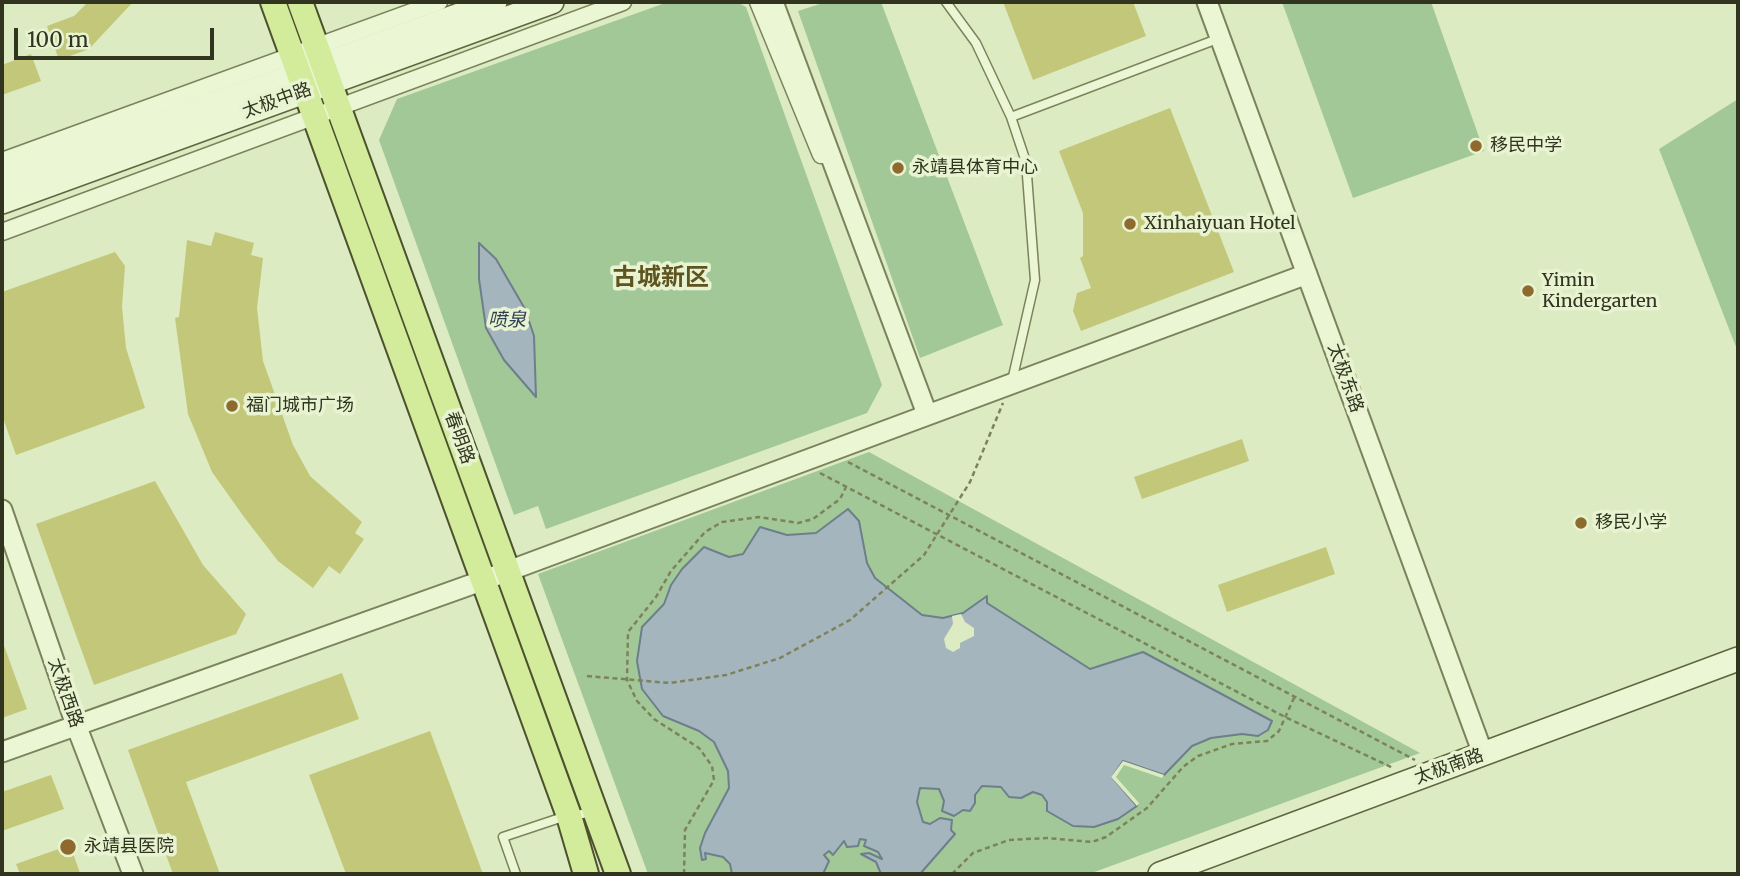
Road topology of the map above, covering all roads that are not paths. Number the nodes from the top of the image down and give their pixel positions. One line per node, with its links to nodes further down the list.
1 (273, 2): 13 (main road, 春明路)
2 (300, 2): 12 (main road, 春明路)
3 (439, 2): 12 (street)
4 (495, 2): 12 (main road, 太极中路)
5 (552, 2): 12 (main road, 太极中路)
6 (623, 2): 14 (street)
7 (758, 2): 23 (street)
8 (773, 2): 23 (street)
9 (946, 2): 16 (lane)
10 (1207, 2): 11 (street, 太极东路)
11 (1220, 38): 16 (lane); 21 (street, 太极东路)
12 (323, 64): 13 (main road, 太极中路); 14 (main road, 春明路)
13 (299, 73): 15 (main road, 春明路); 17 (street); 18 (main road, 太极中路); 19 (main road, 太极中路)
14 (338, 107): 15 (street); 25 (main road, 春明路)
15 (314, 116): 20 (street); 26 (main road, 春明路)
16 (1011, 117): 22 (lane)
17 (2, 161)
18 (2, 181)
19 (2, 202)
20 (2, 232)
21 (1307, 274): 22 (street); 30 (street, 太极东路)
22 (1012, 381): 23 (street)
23 (926, 414): 25 (street)
24 (2, 510): 28 (street, 太极西路)
25 (508, 571): 26 (street); 31 (main road, 春明路)
26 (484, 580): 28 (street); 32 (main road, 春明路)
27 (1738, 659): 30 (main road, 太极南路)
28 (76, 725): 29 (street); 33 (street, 太极西路)
29 (2, 752)
30 (1483, 754): 37 (main road, 太极南路)
31 (596, 812): 32 (lane); 36 (main road, 春明路)
32 (569, 817): 34 (lane); 35 (main road, 春明路)
33 (133, 874)
34 (516, 874)
35 (586, 874)
36 (618, 874)
37 (1160, 874)

